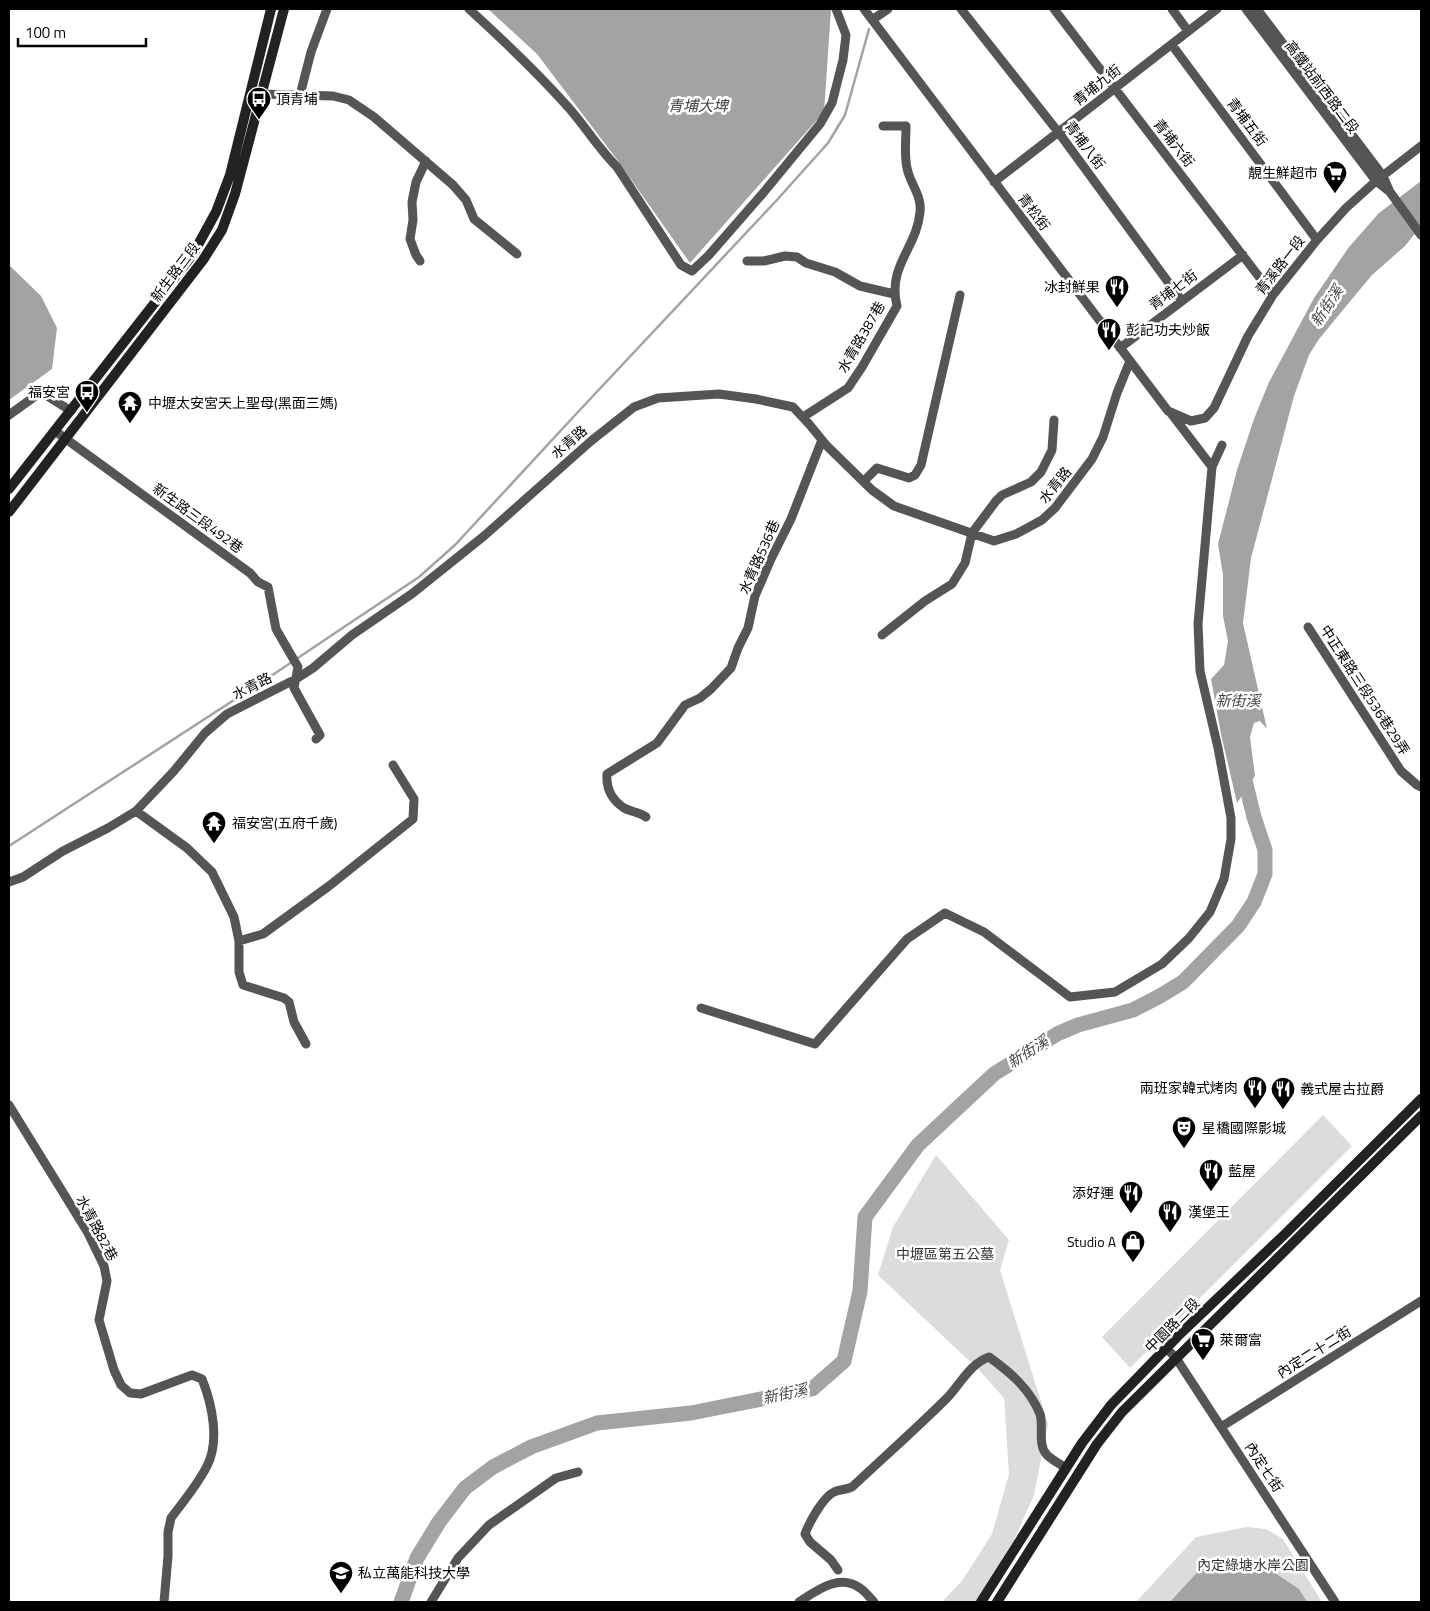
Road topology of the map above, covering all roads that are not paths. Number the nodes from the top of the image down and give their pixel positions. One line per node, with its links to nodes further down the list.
1 (270, 9): 38 (main road, 新生路三段)
2 (284, 9): 18 (main road, 新生路三段)
3 (327, 9): 19 (street)
4 (468, 9): 5 (street)
5 (836, 9)
6 (864, 9): 14 (street, 青松街)
7 (888, 9): 14 (street)
8 (961, 9): 21 (street, 青埔八街)
9 (1054, 9): 17 (street, 青埔六街)
10 (1172, 9): 15 (street)
11 (1217, 9): 15 (street, 青埔九街)
12 (1246, 9): 24 (street, 高鐵站前西路二段)
13 (1257, 9): 24 (street, 高鐵站前西路二段)
14 (872, 20): 25 (street, 青松街)
15 (1188, 31): 16 (street, 青埔九街)
16 (1172, 45): 17 (street, 青埔九街); 27 (street, 青埔五街)
17 (1114, 89): 21 (street, 青埔九街); 29 (street, 青埔六街)
18 (262, 94): 19 (street); 45 (main road, 新生路三段)
19 (300, 95): 23 (street)
20 (884, 126): 32 (street, 水青路387巷)
21 (1059, 133): 25 (street, 青埔九街); 35 (street, 青埔八街)
22 (1421, 146): 24 (street, 青溪路一段)
23 (426, 161): 28 (street); 30 (street)
24 (1380, 178): 26 (street); 27 (street, 青溪路一段)
25 (994, 182): 36 (street, 青松街)
26 (1421, 235)
27 (1317, 240): 34 (street, 青溪路一段)
28 (517, 254)
29 (1243, 255): 34 (street, 青埔六街); 35 (street, 青埔七街)
30 (420, 261)
31 (747, 261): 32 (street)
32 (894, 294): 41 (street, 水青路387巷)
33 (960, 295): 49 (street)
34 (1273, 295): 43 (street, 青溪路一段)
35 (1182, 301): 36 (street, 青埔七街)
36 (1120, 348): 37 (street, 青松街)
37 (1130, 361): 39 (street, 青松街); 52 (street, 水青路)
38 (71, 411): 40 (street); 44 (main road, 新生路三段)
39 (1170, 412): 43 (street, 青松街); 48 (street)
40 (9, 415)
41 (803, 417): 46 (street, 水青路); 55 (street, 水青路)
42 (1054, 420): 52 (street)
43 (1191, 421)
44 (54, 431): 45 (street, 新生路三段492巷); 50 (main road, 新生路三段)
45 (65, 440): 51 (main road, 新生路三段); 55 (street, 新生路三段492巷)
46 (822, 440): 49 (street, 水青路); 60 (street, 水青路536巷)
47 (1222, 445): 48 (street)
48 (1212, 467): 63 (street)
49 (864, 481): 52 (street, 水青路)
50 (9, 489)
51 (9, 512)
52 (972, 533): 54 (street)
53 (1308, 627): 58 (street, 中正東路三段536巷29弄)
54 (882, 635)
55 (296, 679): 56 (street); 59 (street, 水青路)
56 (316, 739)
57 (393, 765): 62 (street)
58 (1421, 786)
59 (136, 811): 61 (street, 水青路); 62 (street)
60 (646, 818)
61 (9, 882)
62 (239, 941): 64 (street)
63 (701, 1008)
64 (306, 1044)
65 (1421, 1099): 69 (main road, 中園路二段)
66 (9, 1105): 75 (street, 水青路82巷)
67 (1421, 1116): 70 (main road, 中園路二段)
68 (1421, 1301): 71 (street, 內定二十二街)
69 (1166, 1349): 70 (street, 內定七街); 72 (main road, 中園路二段)
70 (1176, 1358): 71 (street, 內定七街); 80 (main road, 中園路二段)
71 (1221, 1427): 81 (street, 內定七街)
72 (1066, 1468): 74 (street); 79 (main road, 中園路二段)
73 (578, 1472): 76 (street)
74 (838, 1570)
75 (164, 1602)
76 (431, 1602)
77 (798, 1602): 78 (street)
78 (874, 1602)
79 (981, 1602)
80 (997, 1602)
81 (1335, 1602)

